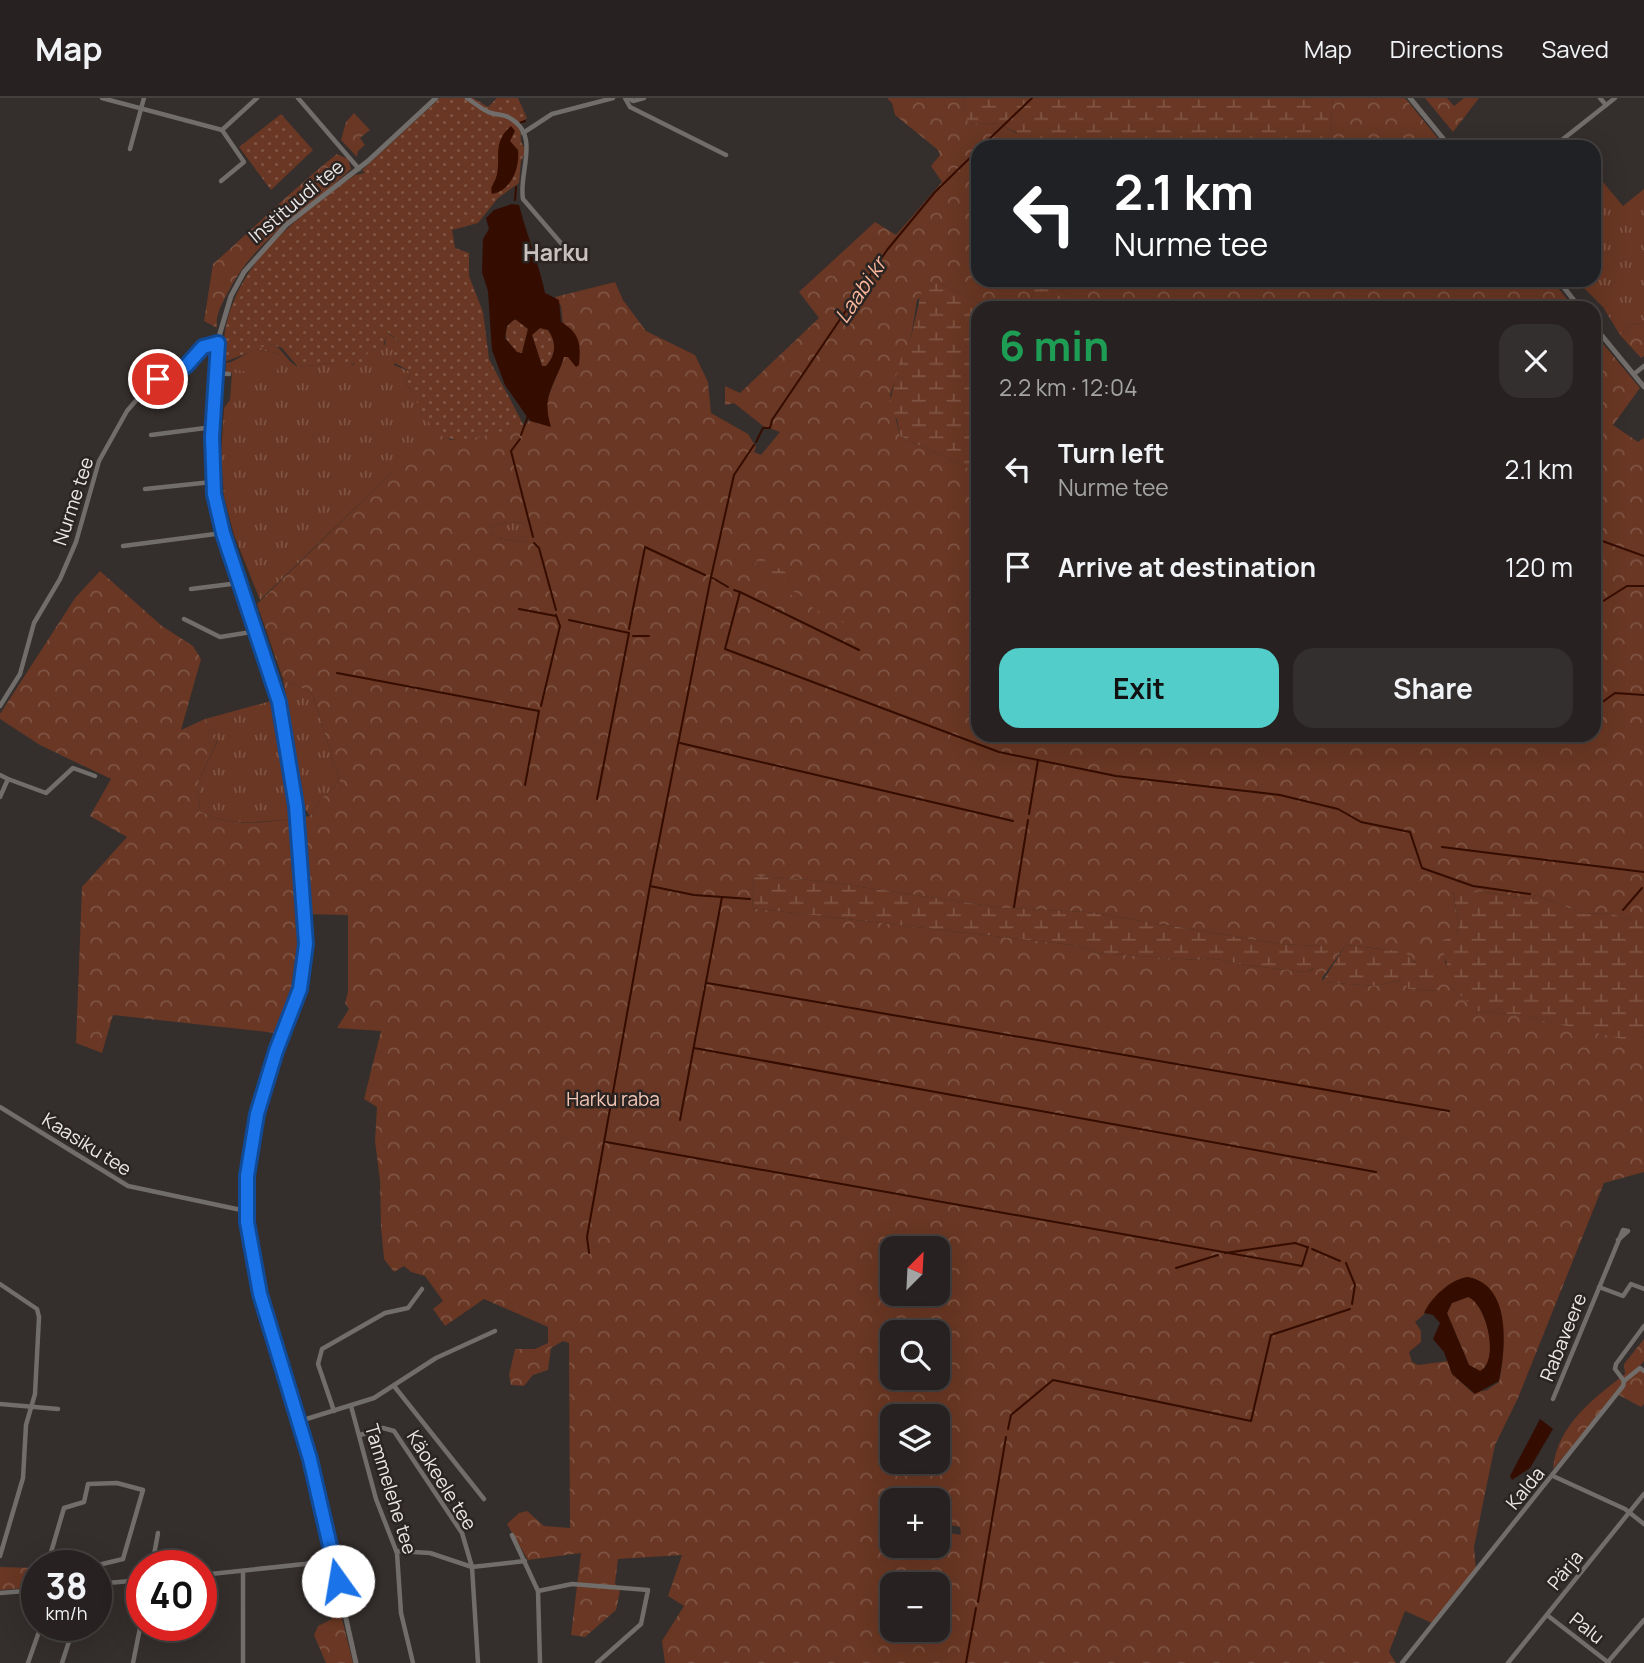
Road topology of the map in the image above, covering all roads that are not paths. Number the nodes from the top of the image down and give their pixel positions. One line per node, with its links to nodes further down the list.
1 (102, 98): 14 (street)
2 (145, 98): 14 (street)
3 (257, 98): 15 (street)
4 (298, 98): 21 (street)
5 (436, 98): 21 (street, Instituudi tee)
6 (467, 98): 16 (street)
7 (613, 98): 16 (street)
8 (627, 98): 9 (street); 20 (street)
9 (644, 98)
10 (1410, 98): 17 (street)
11 (1600, 98): 13 (street)
12 (1615, 98): 13 (street)
13 (1606, 105): 18 (street)
14 (142, 107): 15 (street); 19 (street)
15 (222, 130): 22 (street)
16 (523, 133): 23 (street)
17 (1445, 140)
18 (1562, 140)
19 (130, 149)
20 (726, 155)
21 (359, 169): 27 (street, Instituudi tee)
22 (221, 181)
23 (572, 256)
24 (1564, 287): 25 (street)
25 (1574, 301)
26 (1601, 334): 31 (street)
27 (218, 343): 29 (street, Instituudi tee); 43 (street, Nurme tee)
28 (1644, 366): 31 (street)
29 (216, 373): 30 (street); 33 (street, Instituudi tee)
30 (229, 374)
31 (1634, 374): 32 (street)
32 (1644, 387)
33 (213, 427): 34 (street); 35 (street, Instituudi tee)
34 (151, 435)
35 (212, 482): 36 (street); 37 (street, Instituudi tee)
36 (145, 489)
37 (223, 533): 38 (street); 39 (street, Instituudi tee)
38 (123, 545)
39 (239, 583): 40 (street); 42 (street, Instituudi tee)
40 (191, 589)
41 (184, 618): 42 (street)
42 (257, 631): 49 (street, Instituudi tee)
43 (0, 706)
44 (0, 775): 46 (street)
45 (95, 776): 46 (street)
46 (8, 779): 47 (street)
47 (0, 797)
48 (0, 1107): 49 (street, Kaasiku tee)
49 (246, 1211): 67 (street, Instituudi tee)
50 (1618, 1240): 52 (street, Rabaveere)
51 (0, 1284): 64 (street)
52 (1599, 1287): 54 (street, Rabaveere); 61 (street, Rabaveere)
53 (422, 1289): 66 (street)
54 (1644, 1289)
55 (1644, 1326): 59 (street)
56 (495, 1331): 60 (street)
57 (1644, 1362): 58 (street)
58 (1642, 1369): 59 (street)
59 (1624, 1381): 69 (street, Kalda)
60 (394, 1386): 63 (street); 71 (street)
61 (1553, 1399)
62 (0, 1404): 64 (street)
63 (351, 1406): 66 (street); 68 (street, Tammelehe tee)
64 (32, 1407): 65 (street); 79 (street)
65 (58, 1409)
66 (334, 1411): 67 (street)
67 (300, 1421): 80 (street, Instituudi tee)
68 (360, 1434): 78 (street, Tammelehe tee); 83 (street, Käokeele tee)
69 (1553, 1476): 72 (street); 103 (street, Kalda)
70 (1644, 1494): 72 (street, Pärja)
71 (484, 1499)
72 (1631, 1512): 73 (street); 89 (street, Pärja)
73 (1644, 1524)
74 (158, 1533): 77 (street)
75 (512, 1535): 81 (street)
76 (52, 1550): 82 (street)
77 (155, 1550)
78 (396, 1551): 83 (street); 99 (street, Tammelehe tee)
79 (0, 1556)
80 (333, 1561): 84 (street); 98 (street, Instituudi tee)
81 (525, 1561): 83 (street); 87 (street)
82 (112, 1562)
83 (472, 1567): 100 (street, Käokeele tee)
84 (243, 1571): 85 (street); 97 (street)
85 (217, 1573)
86 (21, 1591): 88 (street)
87 (538, 1591): 101 (street); 102 (street)
88 (0, 1593)
89 (1547, 1615): 104 (street, Pärja); 105 (street, Palu)
90 (1644, 1620): 105 (street)
91 (36, 1641): 94 (street)
92 (69, 1641): 95 (street)
93 (137, 1641): 96 (street)
94 (28, 1663)
95 (62, 1663)
96 (133, 1663)
97 (243, 1663)
98 (356, 1663)
99 (413, 1663)
100 (478, 1663)
101 (540, 1663)
102 (597, 1663)
103 (1402, 1663)
104 (1507, 1663)
105 (1608, 1663)

